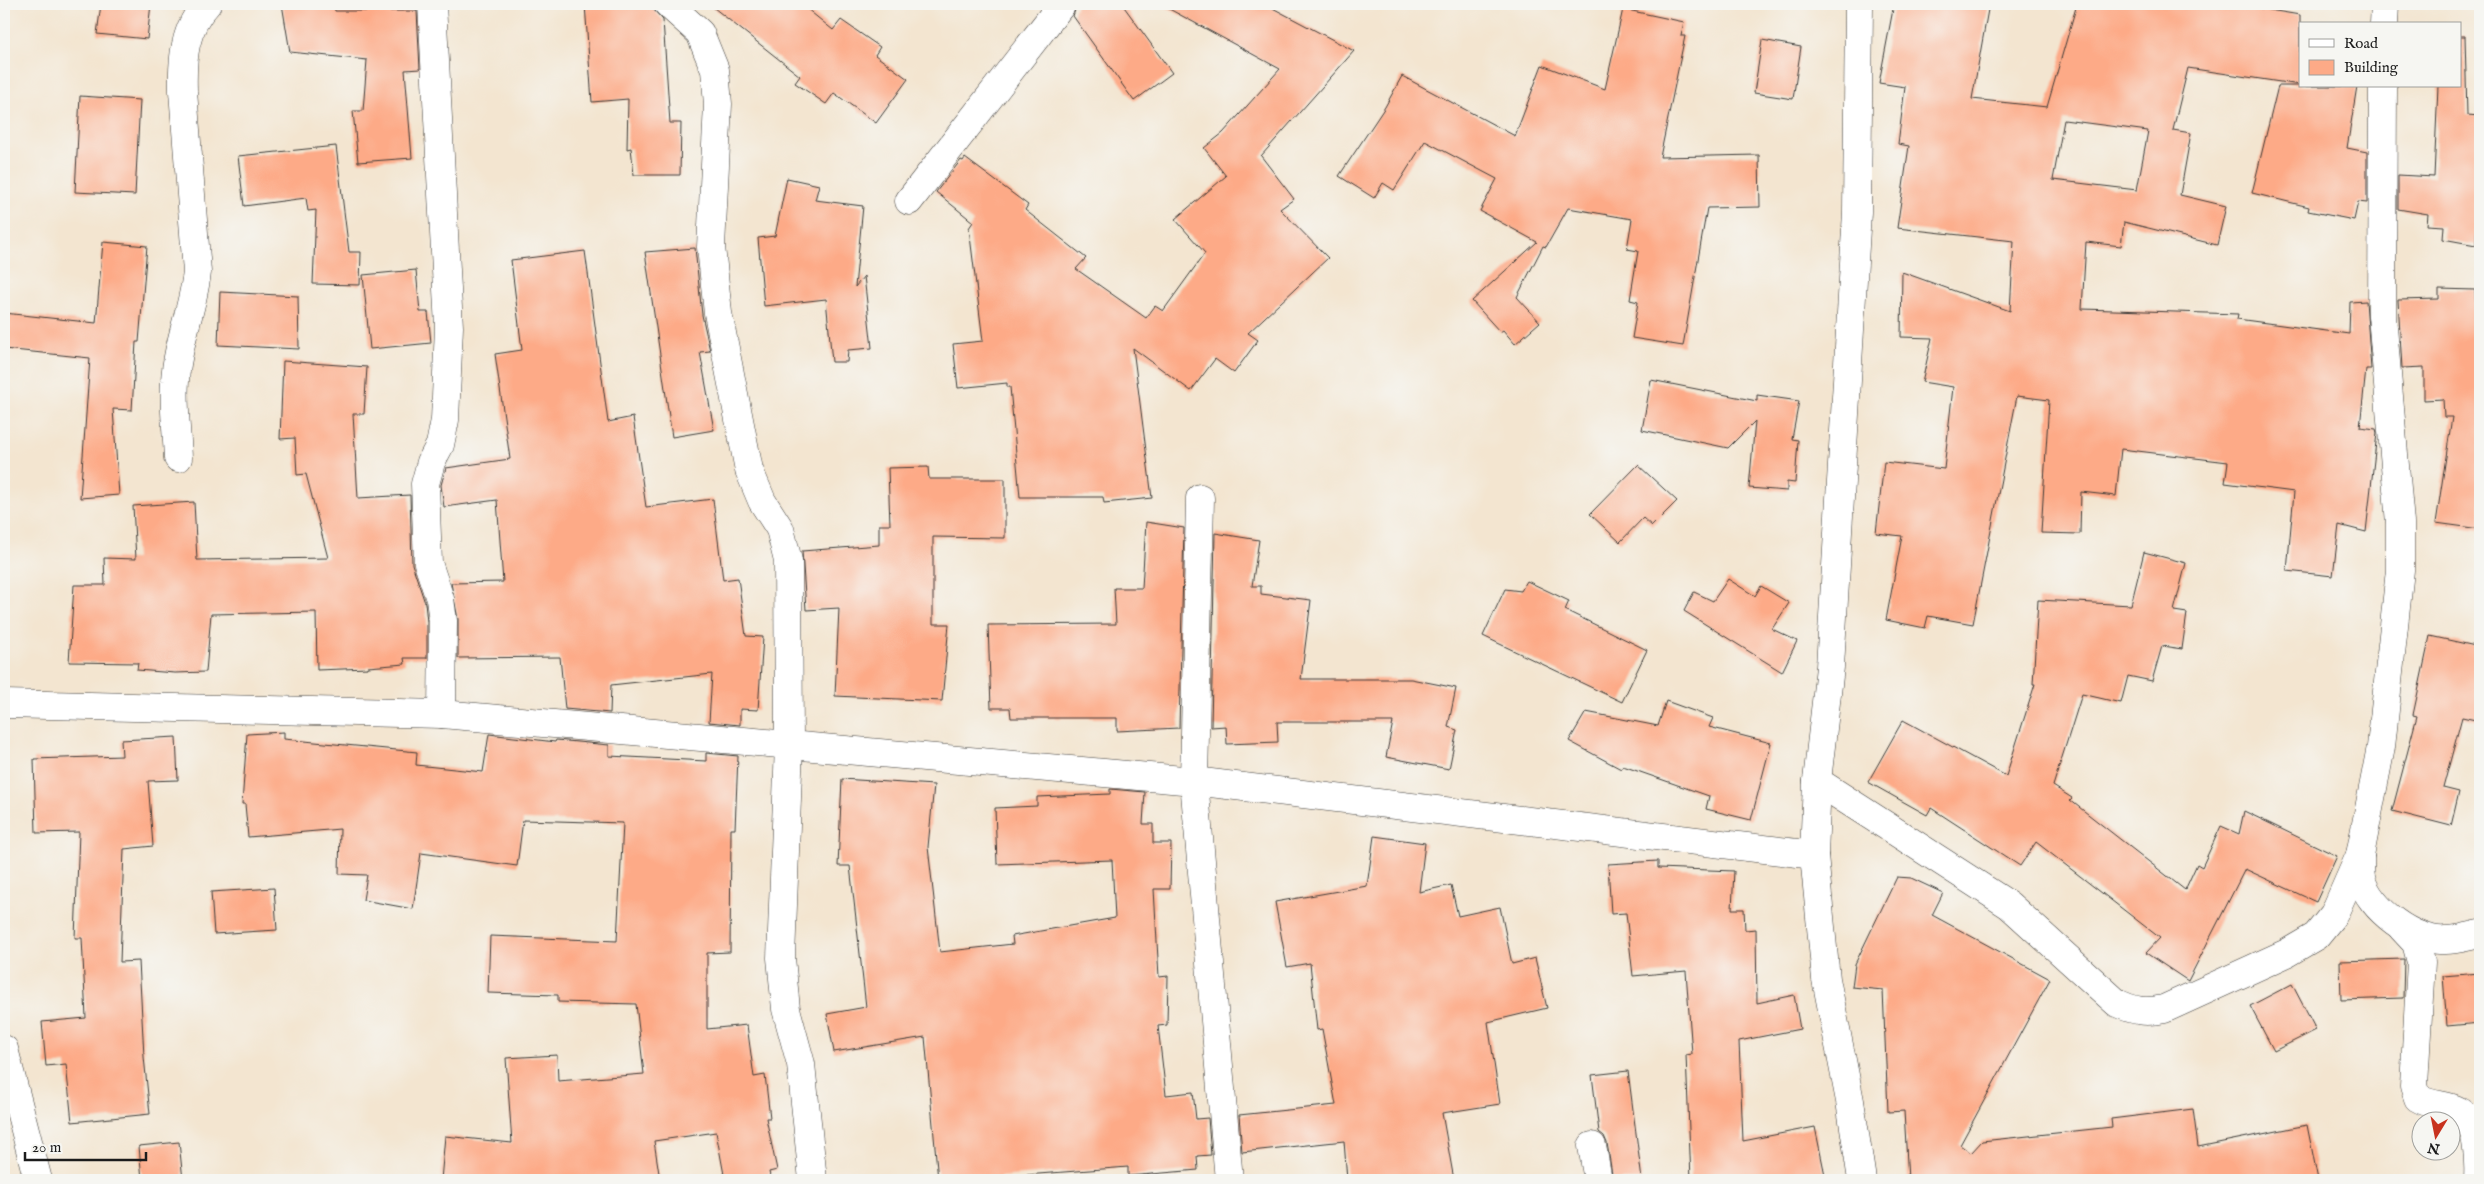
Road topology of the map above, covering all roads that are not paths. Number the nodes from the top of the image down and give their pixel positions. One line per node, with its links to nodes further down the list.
1 (207, 4): 10 (street)
2 (432, 4): 13 (street)
3 (668, 4): 14 (street)
4 (1062, 4): 9 (street)
5 (1859, 4): 16 (street)
6 (2385, 4): 7 (street)
7 (2384, 22)
8 (2383, 88): 18 (street)
9 (910, 200)
10 (178, 458)
11 (1200, 498): 15 (street)
12 (4, 704): 13 (street)
13 (442, 714): 14 (street)
14 (790, 745): 15 (street); 24 (street)
15 (1194, 781): 17 (street); 25 (street)
16 (1817, 782): 17 (street); 18 (street)
17 (1814, 855): 27 (street)
18 (2360, 855): 19 (street)
19 (2402, 928): 20 (street); 28 (street)
20 (2480, 934)
21 (4, 1049): 23 (street)
22 (1592, 1146): 26 (street)
23 (38, 1180)
24 (813, 1180)
25 (1228, 1180)
26 (1598, 1180)
27 (1862, 1180)
28 (2478, 1180)

